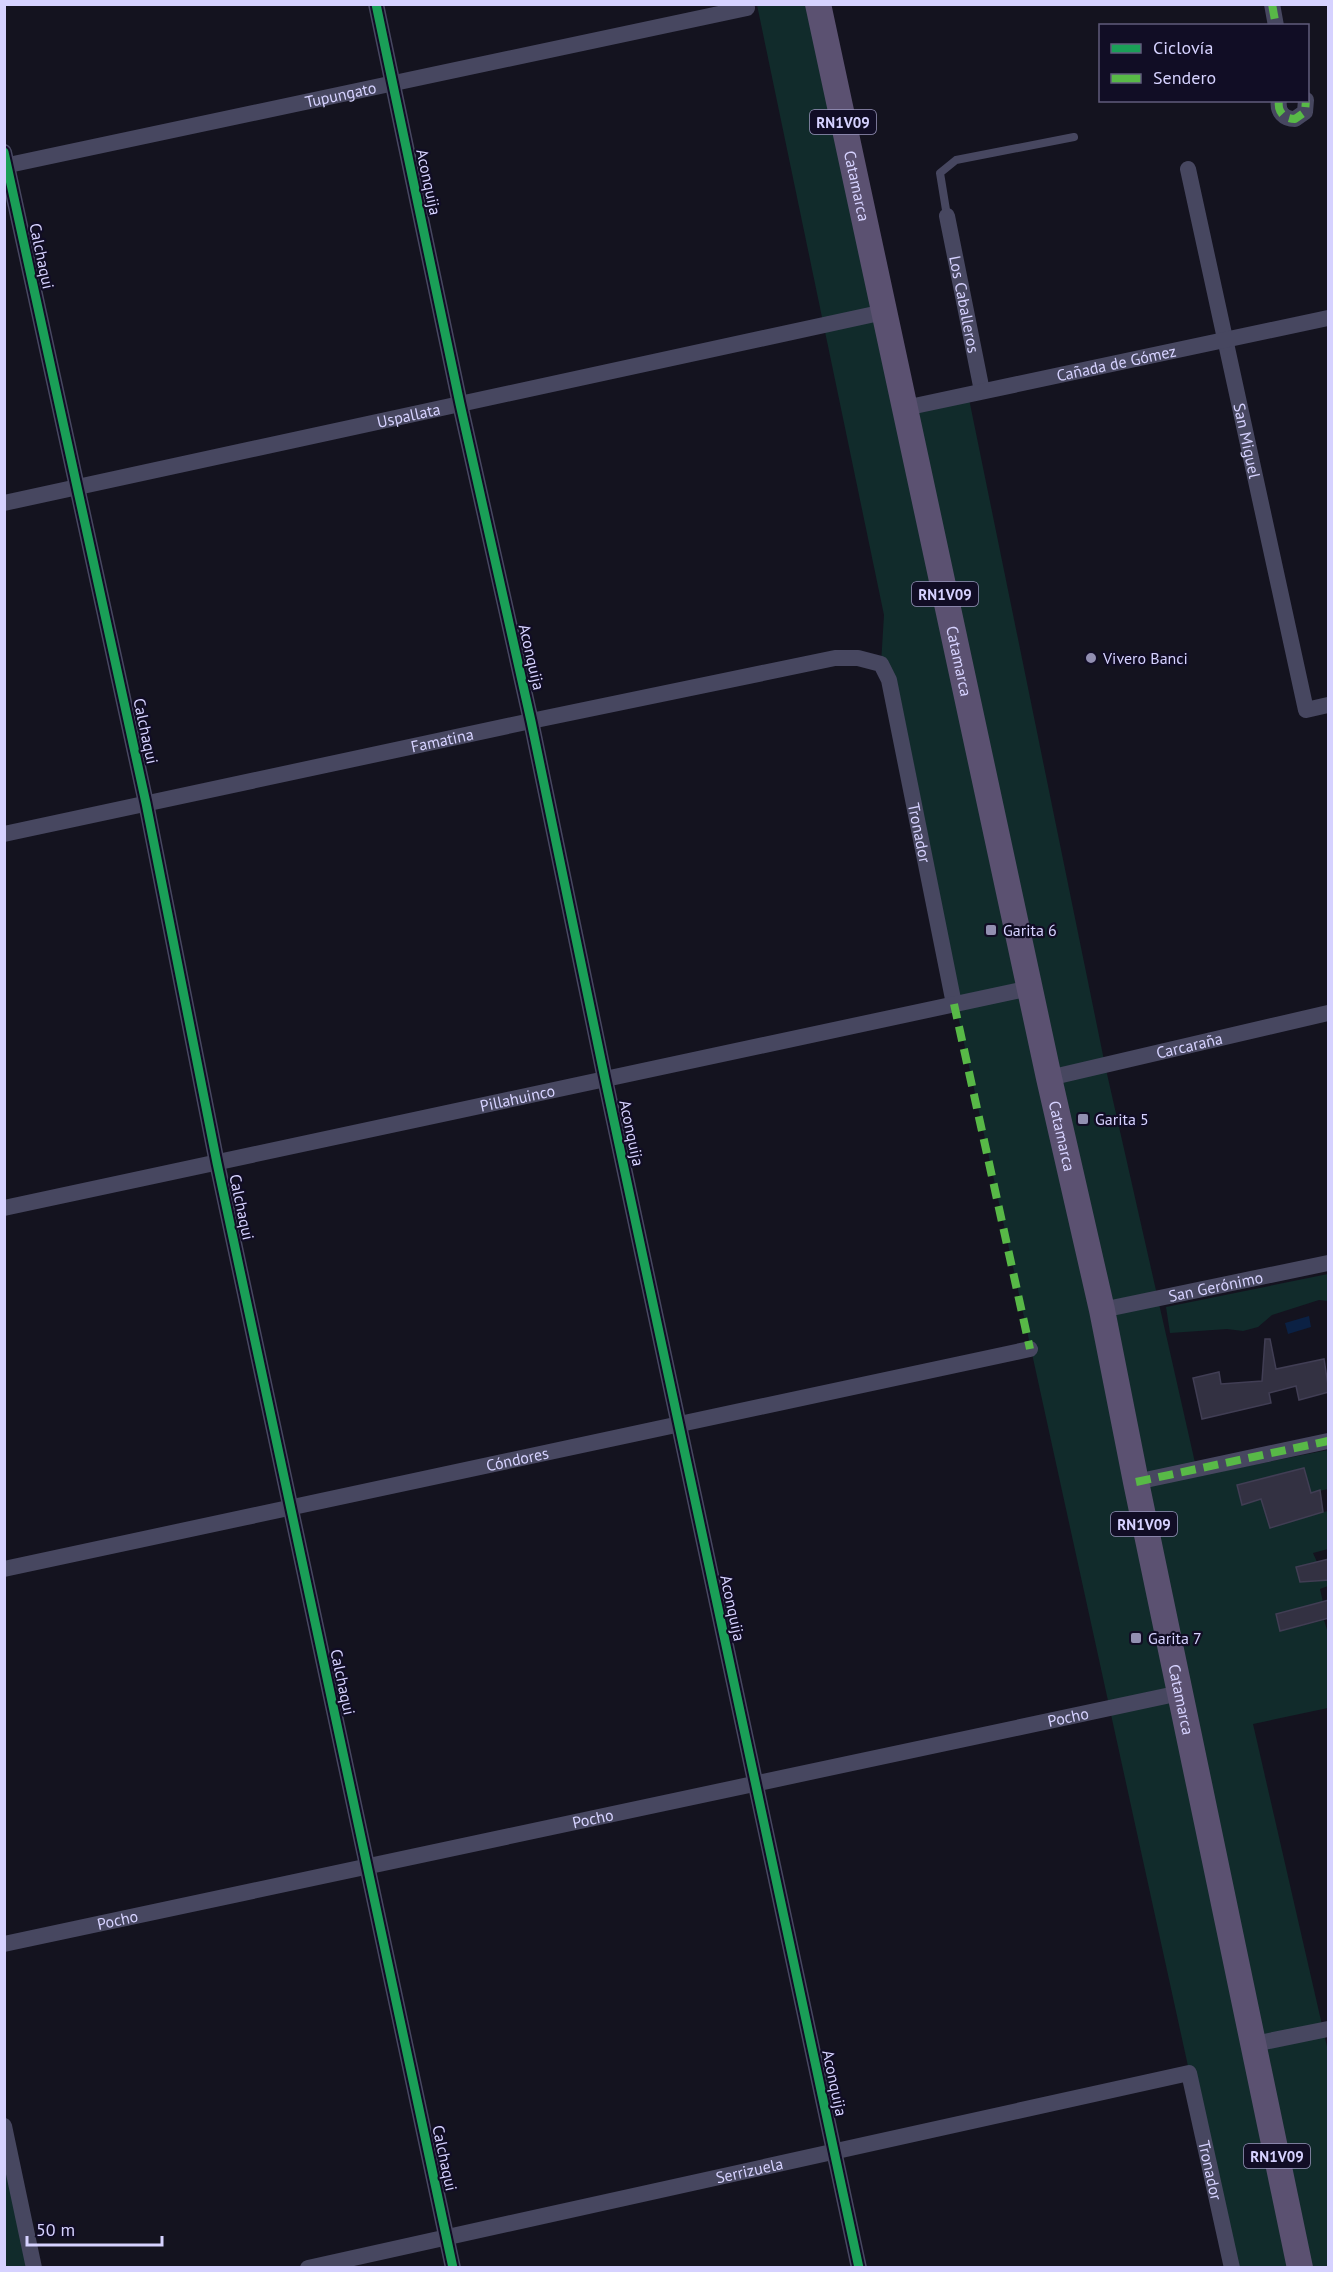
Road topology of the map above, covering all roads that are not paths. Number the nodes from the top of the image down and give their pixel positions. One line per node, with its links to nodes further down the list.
1 (376, 4): 6 (street, Aconquija)
2 (818, 4): 13 (main road, Catamarca / RN1V09)
3 (1272, 4): 5 (street)
4 (747, 8): 6 (street, Tupungato)
5 (1276, 24)
6 (393, 83): 10 (street, Tupungato); 17 (street, Aconquija)
7 (1279, 102): 8 (street)
8 (1306, 102)
9 (1074, 137): 12 (lane)
10 (5, 161): 19 (street, Calchaqui)
11 (1188, 169): 15 (street, San Miguel)
12 (947, 216): 16 (street, Los Caballeros)
13 (884, 312): 17 (street, Uspallata); 18 (main road, Catamarca / RN1V09)
14 (1329, 318): 15 (street, Cañada de Gómez)
15 (1225, 340): 16 (street, Cañada de Gómez); 22 (street, San Miguel)
16 (982, 391): 18 (street, Cañada de Gómez)
17 (460, 404): 19 (street, Uspallata); 23 (street, Aconquija)
18 (905, 408): 26 (main road, Catamarca / RN1V09)
19 (78, 487): 20 (street, Uspallata); 24 (street, Calchaqui)
20 (4, 503)
21 (881, 664): 23 (street, Famatina); 27 (street, Tronador)
22 (1329, 705)
23 (531, 720): 24 (street, Famatina); 30 (street, Aconquija)
24 (146, 803): 25 (street, Famatina); 31 (street, Calchaqui)
25 (4, 834)
26 (1030, 987): 27 (street, Pillahuinco); 29 (main road, Catamarca / RN1V09)
27 (954, 1004): 30 (street, Pillahuinco)
28 (1329, 1013): 29 (street, Carcaraña)
29 (1050, 1078): 34 (main road, Catamarca / RN1V09)
30 (605, 1079): 31 (street, Pillahuinco); 36 (street, Aconquija)
31 (217, 1162): 32 (street, Pillahuinco); 39 (street, Calchaqui)
32 (4, 1208)
33 (1329, 1263): 34 (street, San Gerónimo)
34 (1102, 1310): 38 (main road, Catamarca / RN1V09)
35 (1030, 1350): 36 (street, Cóndores)
36 (679, 1425): 39 (street, Cóndores); 42 (street, Aconquija)
37 (1329, 1441): 38 (street)
38 (1136, 1482): 41 (main road, Catamarca / RN1V09)
39 (291, 1508): 40 (street, Cóndores); 43 (street, Calchaqui)
40 (4, 1569)
41 (1180, 1693): 42 (street, Pocho); 46 (main road, Catamarca / RN1V09)
42 (756, 1784): 43 (street, Pocho); 49 (street, Aconquija)
43 (368, 1867): 44 (street, Pocho); 50 (street, Calchaqui)
44 (4, 1944)
45 (1329, 2028): 46 (street)
46 (1254, 2044): 56 (main road, Catamarca / RN1V09)
47 (1189, 2073): 49 (street, Serrizuela); 55 (street, Tronador)
48 (4, 2126): 51 (street)
49 (834, 2152): 50 (street, Serrizuela); 54 (street, Aconquija)
50 (447, 2237): 52 (street, Serrizuela); 53 (street, Calchaqui)
51 (34, 2268)
52 (308, 2268)
53 (453, 2268)
54 (859, 2268)
55 (1232, 2268)
56 (1300, 2268)

